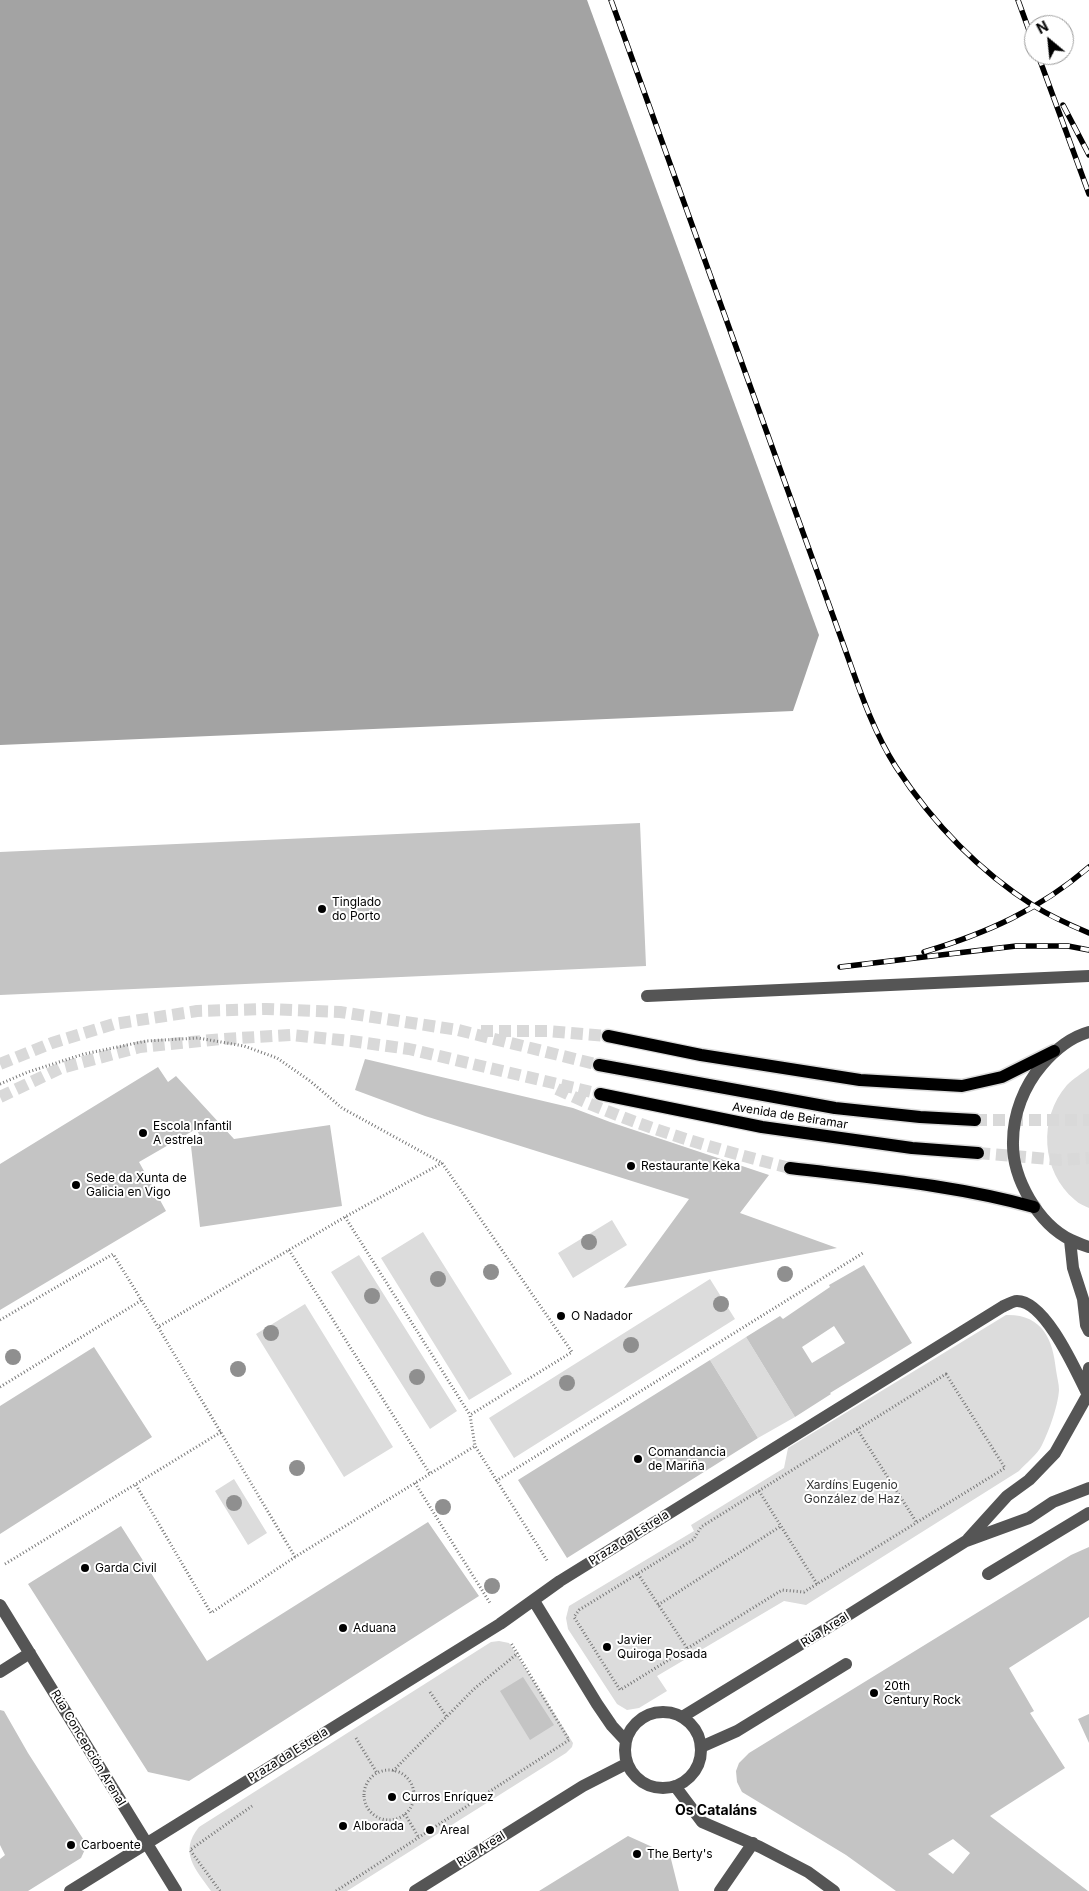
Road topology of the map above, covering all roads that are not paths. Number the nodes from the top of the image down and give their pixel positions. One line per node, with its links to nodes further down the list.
1 (1089, 976): 2 (street)
2 (647, 996)
3 (1089, 1032): 5 (street)
4 (608, 1036): 5 (main road)
5 (1054, 1051): 11 (street)
6 (599, 1065): 8 (main road, Avenida de Beiramar)
7 (600, 1094): 9 (main road, Avenida de Beiramar)
8 (975, 1120)
9 (978, 1153)
10 (790, 1168): 11 (main road)
11 (1034, 1207): 12 (street)
12 (1070, 1240): 13 (street); 14 (street)
13 (1089, 1247)
14 (1089, 1331)
15 (1089, 1368): 16 (street)
16 (1087, 1398): 19 (street, Rúa Areal); 21 (street, Praza da Estrela)
17 (1089, 1488): 19 (street, Rúa Areal)
18 (1089, 1513): 20 (street)
19 (966, 1541): 26 (street, Rúa Areal)
20 (988, 1574)
21 (534, 1601): 27 (street); 32 (street, Praza da Estrela)
22 (0, 1606): 23 (street, Rúa Concepción Arenal)
23 (30, 1653): 25 (street); 32 (street, Rúa Concepción Arenal)
24 (846, 1664): 28 (street)
25 (0, 1672)
26 (682, 1716): 27 (street); 28 (street)
27 (625, 1740): 29 (street)
28 (701, 1748): 30 (street)
29 (626, 1764): 30 (street); 35 (street, Rúa Areal)
30 (675, 1786): 31 (street)
31 (753, 1843): 36 (street); 37 (street)
32 (146, 1844): 33 (street, Praza da Estrela); 34 (street, Rúa Concepción Arenal)
33 (70, 1891)
34 (176, 1891)
35 (415, 1891)
36 (720, 1891)
37 (834, 1891)

